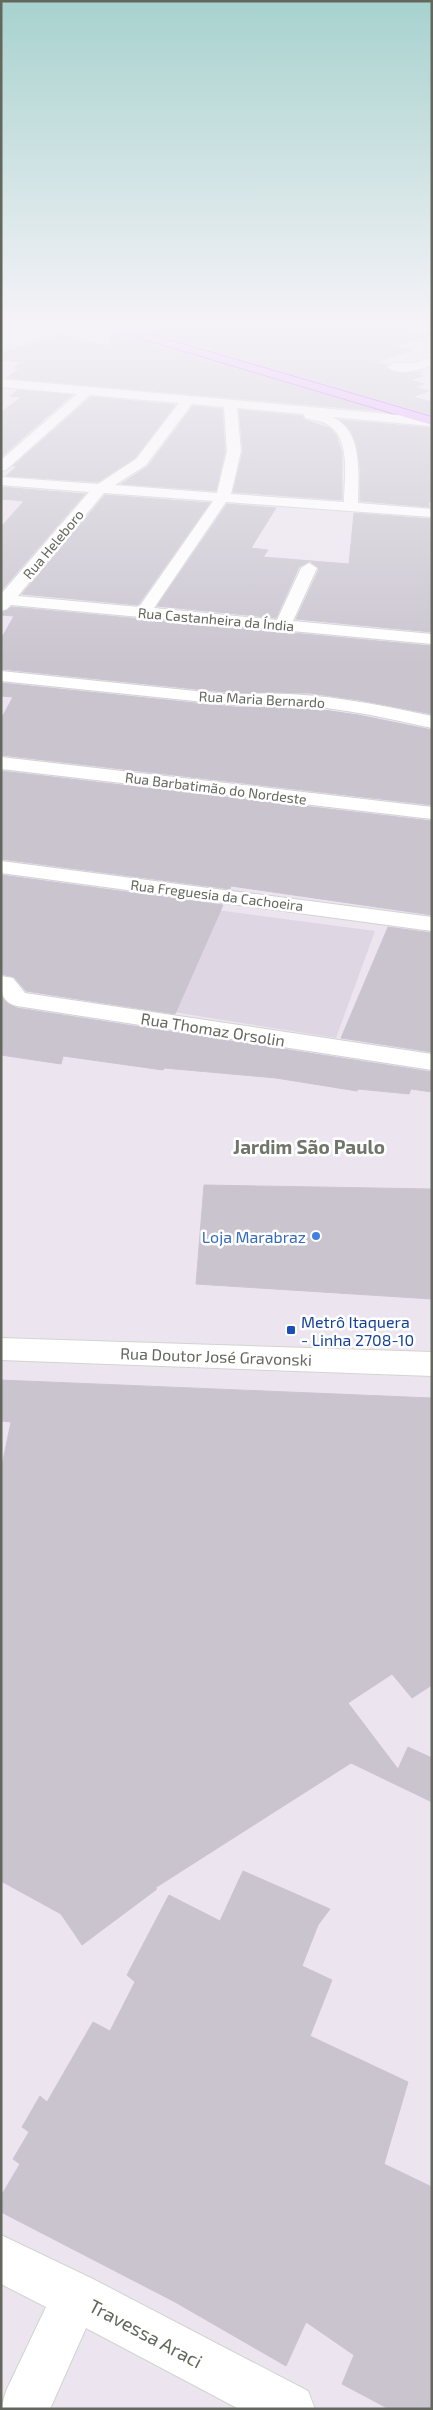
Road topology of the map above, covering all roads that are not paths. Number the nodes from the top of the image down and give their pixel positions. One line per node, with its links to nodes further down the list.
1 (31, 440): 5 (street)
2 (157, 440): 7 (street, Rua Heleboro)
3 (235, 440): 8 (street)
4 (346, 440): 9 (street)
5 (1, 467)
6 (1, 481): 7 (street)
7 (102, 488): 8 (street); 12 (street, Rua Heleboro)
8 (222, 498): 9 (street); 13 (street)
9 (351, 507): 10 (street)
10 (432, 513)
11 (309, 568): 14 (street)
12 (3, 602): 13 (street, Rua Castanheira da Índia)
13 (143, 612): 14 (street, Rua Castanheira da Índia)
14 (283, 625): 15 (street, Rua Castanheira da Índia)
15 (432, 639)
16 (1, 676): 17 (street, Rua Maria Bernardo)
17 (432, 722)
18 (1, 763): 19 (street, Rua Barbatimão do Nordeste)
19 (432, 812)
20 (1, 868): 21 (street, Rua Freguesia da Cachoeira)
21 (432, 924)
22 (1, 983): 23 (street, Rua Thomaz Orsolin)
23 (432, 1062)
24 (1, 1349): 25 (street, Rua Doutor José Gravonski)
25 (432, 1364)
26 (1, 2258): 27 (street, Travessa Araci)
27 (76, 2296): 28 (street); 29 (street, Travessa Araci)
28 (24, 2409)
29 (290, 2409)

